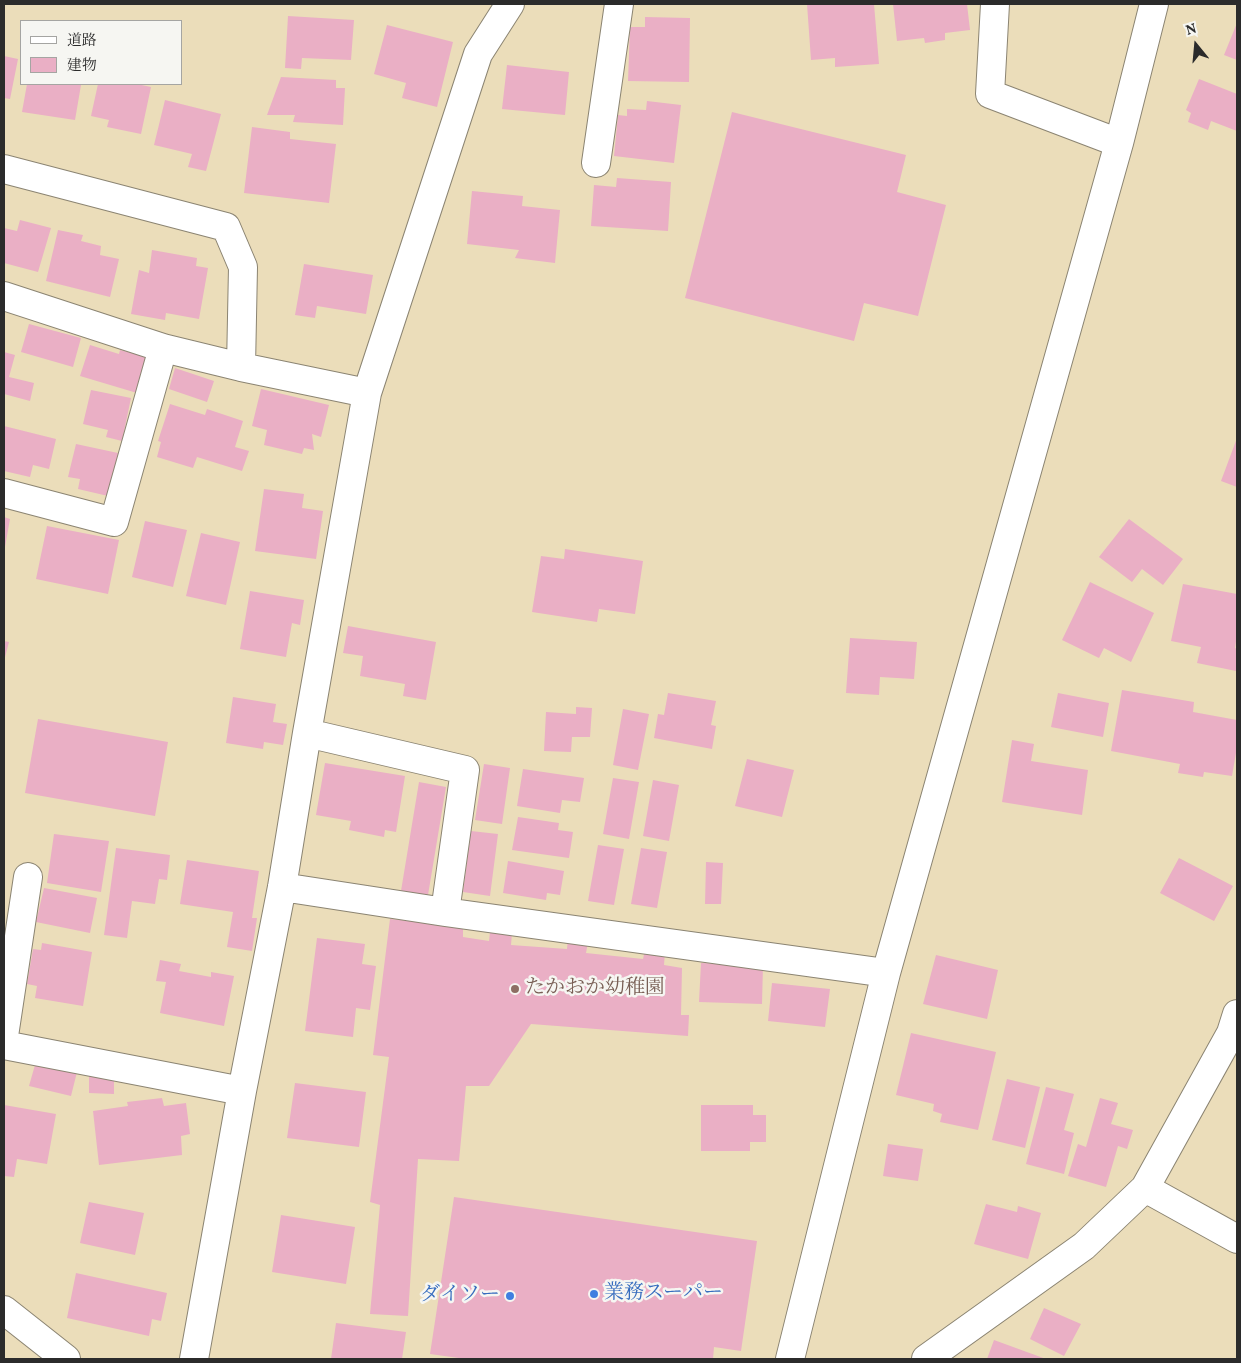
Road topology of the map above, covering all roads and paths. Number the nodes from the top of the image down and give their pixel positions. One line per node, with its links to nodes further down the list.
1 (510, 4): 11 (street)
2 (619, 4): 6 (street)
3 (995, 4): 5 (street)
4 (1154, 4): 5 (street)
5 (1119, 143): 17 (street)
6 (596, 163)
7 (4, 168): 10 (street)
8 (4, 296): 9 (street)
9 (163, 348): 10 (street); 12 (street)
10 (241, 367): 11 (street)
11 (367, 393): 13 (street)
12 (4, 493)
13 (307, 733): 15 (street); 16 (street)
14 (28, 877): 19 (street)
15 (282, 887): 16 (street); 21 (street)
16 (445, 912): 17 (street)
17 (886, 974): 27 (street)
18 (1237, 1014): 22 (street)
19 (4, 1036)
20 (4, 1045): 21 (street)
21 (242, 1091): 26 (street)
22 (1145, 1188): 23 (street); 28 (street)
23 (1237, 1239)
24 (4, 1310): 25 (street)
25 (66, 1359)
26 (194, 1359)
27 (790, 1359)
28 (926, 1359)

